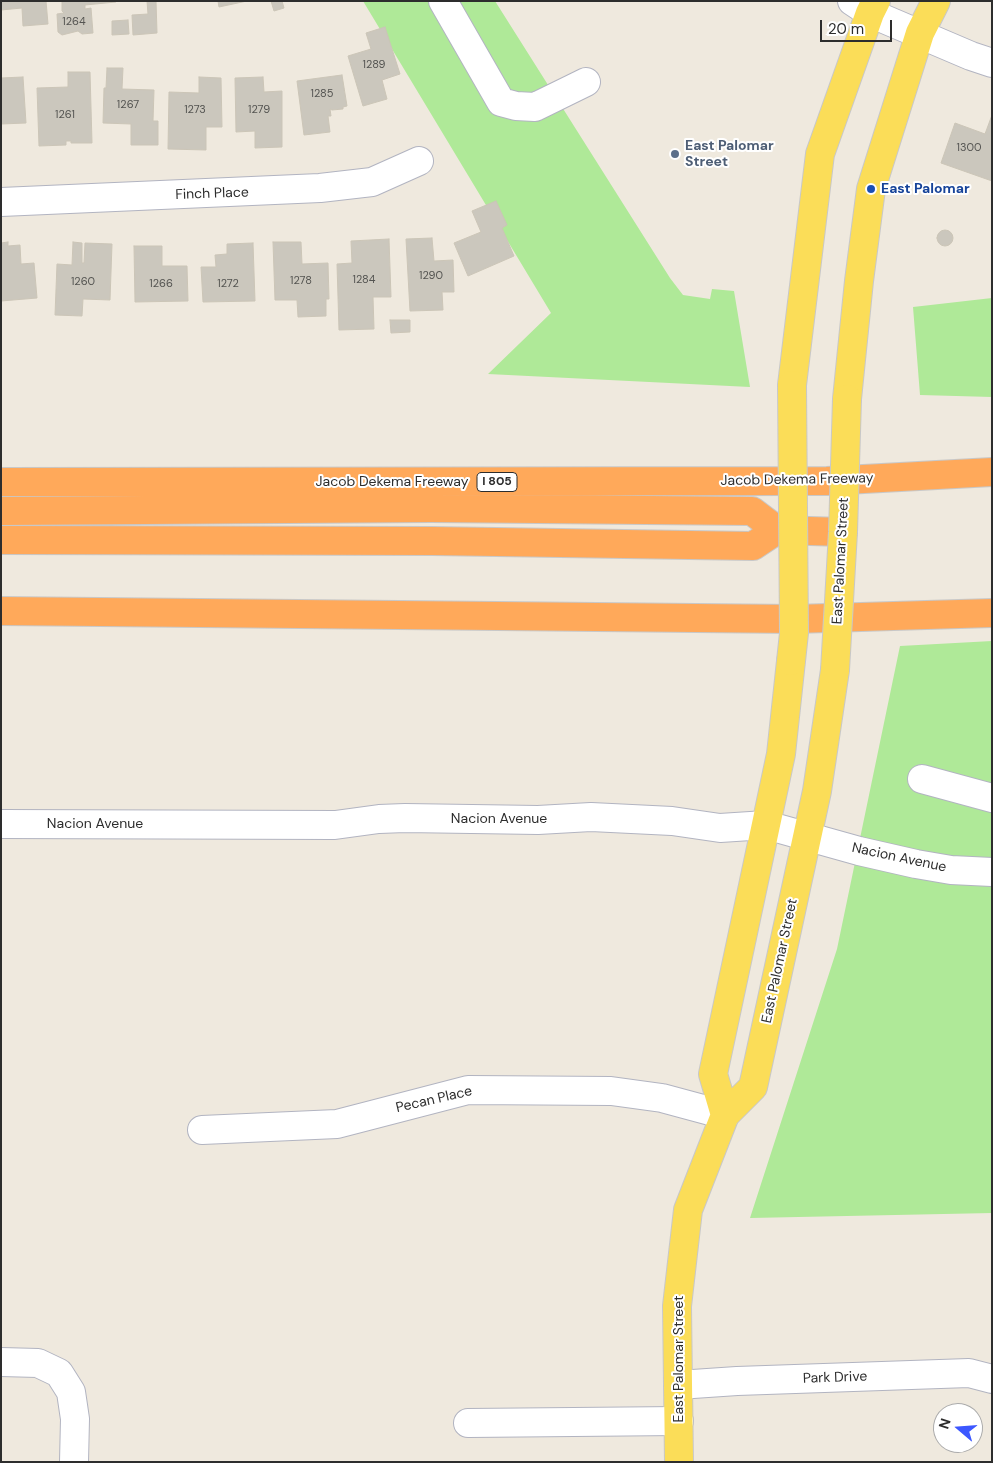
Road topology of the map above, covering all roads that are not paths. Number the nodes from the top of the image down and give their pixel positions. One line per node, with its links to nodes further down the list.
1 (443, 1): 6 (street)
2 (936, 1): 4 (main road, East Palomar Street)
3 (866, 5): 4 (street); 12 (main road, bridge)
4 (920, 33): 5 (street); 13 (main road, East Palomar Street, bridge)
5 (992, 63)
6 (586, 82)
7 (419, 162): 8 (street, Finch Place)
8 (1, 202)
9 (992, 472): 10 (highway, Jacob Dekema Freeway / I 805)
10 (1, 482)
11 (1, 510): 12 (highway)
12 (786, 530): 13 (highway); 14 (highway); 20 (main road, bridge)
13 (843, 532): 21 (main road, East Palomar Street, bridge)
14 (1, 540)
15 (1, 611): 16 (highway)
16 (992, 612)
17 (922, 779): 18 (street)
18 (992, 798)
19 (1, 824): 20 (street, Nacion Avenue)
20 (766, 825): 21 (street, Nacion Avenue); 23 (main road)
21 (807, 836): 22 (street, Nacion Avenue); 23 (main road, East Palomar Street)
22 (992, 872)
23 (725, 1115): 24 (street, Pecan Place); 27 (main road, East Palomar Street)
24 (202, 1130)
25 (1, 1362): 30 (street)
26 (992, 1379): 27 (street, Park Drive)
27 (678, 1385): 28 (main road, East Palomar Street)
28 (679, 1421): 29 (street); 31 (main road, East Palomar Street)
29 (468, 1423)
30 (74, 1462)
31 (679, 1462)

